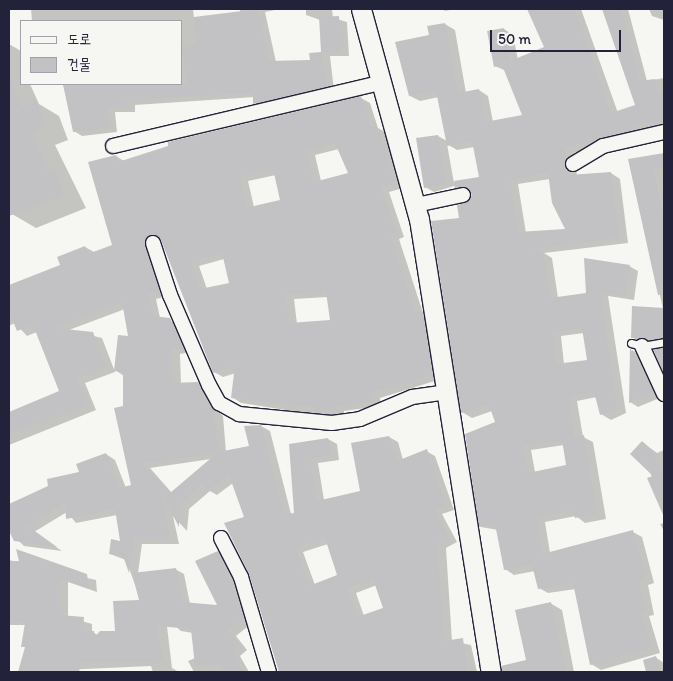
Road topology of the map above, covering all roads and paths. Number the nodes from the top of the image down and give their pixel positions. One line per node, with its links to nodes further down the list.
1 (361, 9): 2 (street)
2 (380, 83): 4 (street); 7 (street)
3 (664, 132): 5 (street)
4 (113, 146)
5 (573, 164)
6 (463, 195): 7 (street)
7 (416, 205): 11 (street)
8 (153, 243): 11 (street)
9 (664, 342): 10 (lane)
10 (637, 344): 12 (street)
11 (446, 392): 15 (street)
12 (664, 394)
13 (221, 538): 14 (street)
14 (269, 672)
15 (491, 672)

